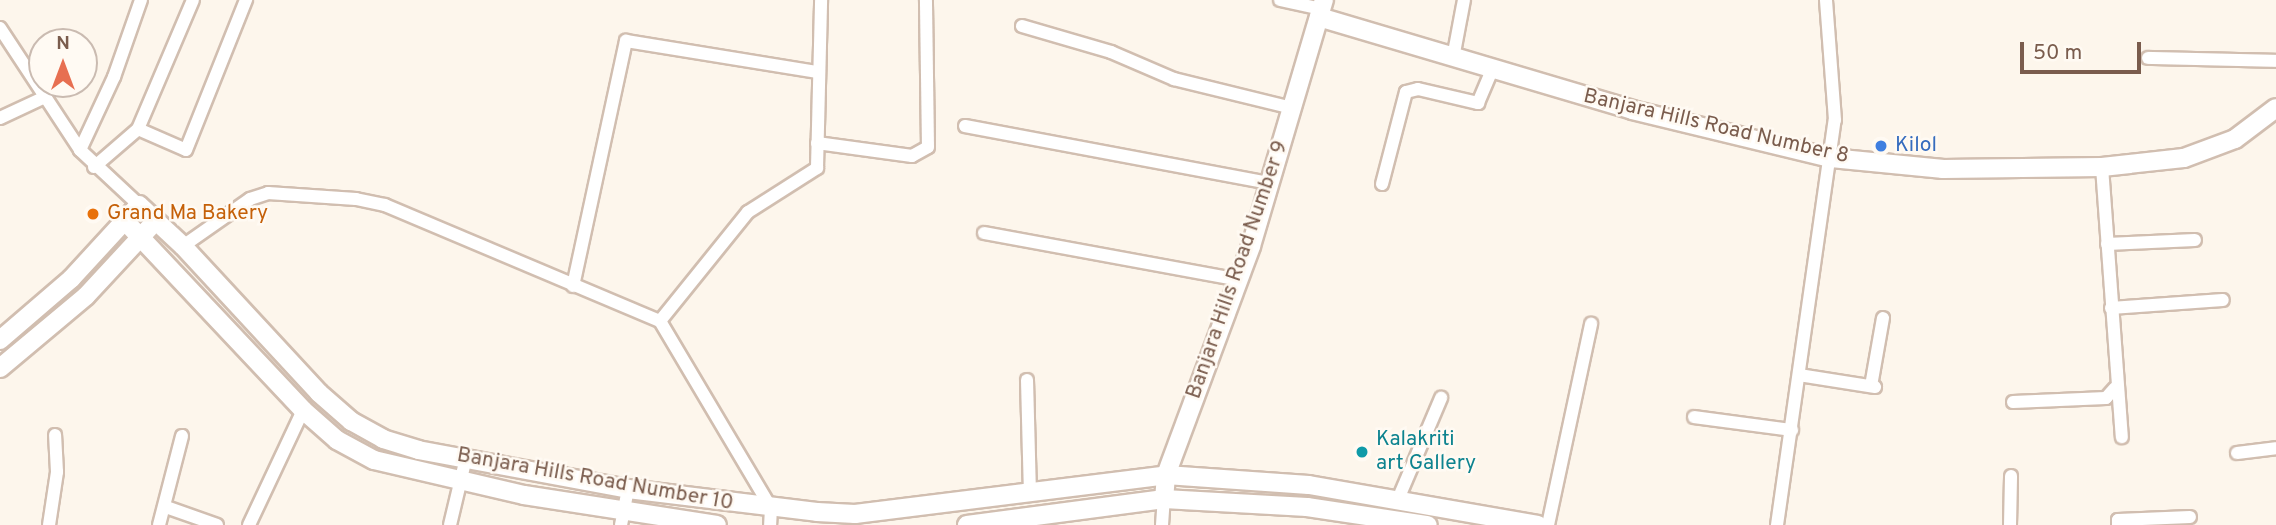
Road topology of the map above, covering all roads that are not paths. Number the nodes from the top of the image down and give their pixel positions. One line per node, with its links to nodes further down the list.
1 (141, 0): 26 (street)
2 (193, 0): 24 (street)
3 (246, 0): 24 (street)
4 (821, 0): 17 (street)
5 (926, 0): 25 (street)
6 (1280, 0): 9 (street)
7 (1464, 0): 12 (street)
8 (1826, 0): 27 (street)
9 (1322, 9): 12 (main road, Banjara Hills Road Number 8); 20 (main road, Banjara Hills Road Number 9)
10 (1022, 26): 20 (street)
11 (0, 28): 16 (street)
12 (1452, 58): 15 (main road, Banjara Hills Road Number 8)
13 (2148, 58): 14 (street)
14 (2276, 61)
15 (1492, 70): 27 (main road, Banjara Hills Road Number 8); 31 (street)
16 (28, 71)
17 (817, 72): 25 (street); 41 (street)
18 (43, 98): 22 (street)
19 (46, 98): 26 (street)
20 (1292, 108): 30 (main road, Banjara Hills Road Number 9)
21 (2276, 108): 29 (main road, Banjara Hills Road Number 8)
22 (0, 118)
23 (965, 126): 30 (street)
24 (138, 129): 28 (street)
25 (817, 143): 45 (street)
26 (80, 150): 28 (street)
27 (1831, 158): 29 (main road, Banjara Hills Road Number 8); 49 (street)
28 (94, 167): 32 (street)
29 (2102, 167): 38 (street)
30 (1270, 183): 40 (main road, Banjara Hills Road Number 9)
31 (1382, 184)
32 (139, 205): 33 (main road, Banjara Hills Road Number 10); 34 (main road)
33 (156, 220): 36 (main road); 39 (main road, Banjara Hills Road Number 10)
34 (125, 221): 36 (main road, Banjara Hills Road Number 10); 47 (main road)
35 (984, 233): 40 (street)
36 (141, 237): 48 (main road); 54 (main road, Banjara Hills Road Number 10)
37 (2195, 240): 38 (street)
38 (2107, 244): 43 (street)
39 (183, 246): 41 (street); 62 (main road, Banjara Hills Road Number 10)
40 (1239, 281): 63 (main road, Banjara Hills Road Number 9)
41 (573, 286): 45 (street)
42 (2223, 300): 43 (street)
43 (2111, 308): 51 (street)
44 (1883, 318): 49 (street)
45 (660, 321): 71 (street)
46 (1591, 324): 85 (street)
47 (0, 340): 48 (street)
48 (7, 363)
49 (1799, 375): 56 (street)
50 (1027, 380): 67 (street)
51 (2115, 388): 53 (street); 59 (street)
52 (1441, 398): 68 (street)
53 (2013, 402)
54 (303, 410): 65 (main road, Banjara Hills Road Number 10); 78 (street)
55 (1694, 417): 56 (street)
56 (1792, 430): 86 (street)
57 (55, 435): 75 (street)
58 (182, 436): 70 (street)
59 (2122, 437)
60 (2276, 448): 61 (street)
61 (2237, 453)
62 (466, 458): 65 (street); 66 (main road, Banjara Hills Road Number 10)
63 (1166, 475): 67 (main road, Banjara Hills Road Number 10); 68 (main road, Banjara Hills Road Number 10); 69 (main road, Banjara Hills Road Number 9)
64 (2011, 476): 87 (street)
65 (462, 481): 73 (main road, Banjara Hills Road Number 10); 79 (street)
66 (628, 489): 71 (main road, Banjara Hills Road Number 10); 73 (street)
67 (1030, 495): 71 (main road, Banjara Hills Road Number 10)
68 (1399, 497): 84 (main road, Banjara Hills Road Number 10)
69 (1164, 499): 74 (main road); 82 (street); 83 (main road)
70 (166, 506): 76 (street); 77 (street)
71 (771, 517)
72 (2190, 517): 88 (street)
73 (623, 518): 80 (main road, Banjara Hills Road Number 10)
74 (1054, 518): 81 (main road)
75 (49, 525)
76 (159, 525)
77 (217, 525)
78 (249, 525)
79 (450, 525)
80 (717, 525)
81 (967, 525)
82 (1162, 525)
83 (1428, 525)
84 (1538, 525)
85 (1548, 525)
86 (1777, 525)
87 (2010, 525)
88 (2118, 525)

